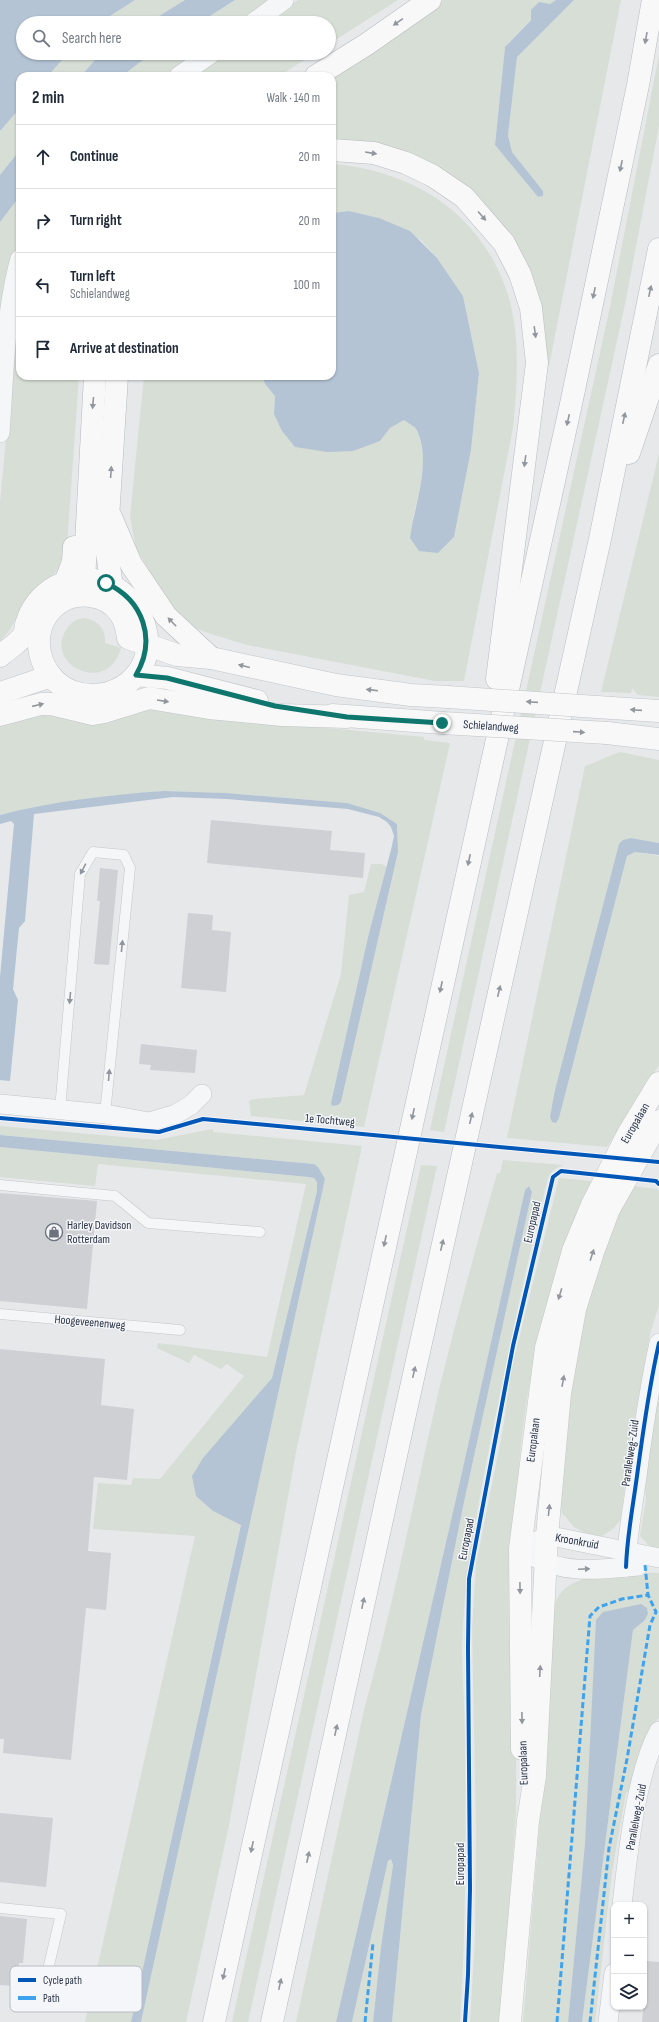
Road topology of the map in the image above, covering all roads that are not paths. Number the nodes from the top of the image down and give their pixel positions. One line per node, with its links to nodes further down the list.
1 (284, 0): 4 (street)
2 (430, 0): 7 (main road, one-way to 7)
3 (653, 0): 31 (main road, one-way to 31)
4 (262, 16)
5 (202, 60): 6 (street)
6 (185, 72)
7 (322, 72)
8 (336, 150): 31 (main road, one-way to 31)
9 (659, 249): 16 (main road, one-way to 9)
10 (16, 274): 14 (street)
11 (659, 365): 16 (main road)
12 (95, 380): 15 (main road, one-way to 15)
13 (116, 380): 15 (main road, one-way to 13)
14 (0, 434)
15 (98, 510): 17 (main road); 18 (main road); 22 (main road, one-way to 15)
16 (600, 539): 58 (main road, one-way to 16)
17 (75, 586): 18 (main road); 19 (main road); 20 (main road)
18 (112, 586): 19 (main road)
19 (140, 638): 22 (main road); 24 (main road)
20 (31, 640): 21 (main road); 23 (main road); 25 (main road)
21 (0, 656)
22 (211, 658): 27 (main road, one-way to 22, bridge)
23 (0, 669)
24 (136, 675): 25 (main road); 29 (main road, Schielandweg)
25 (51, 676): 26 (main road)
26 (0, 693)
27 (659, 711)
28 (0, 715): 29 (main road, one-way to 29)
29 (347, 717): 30 (main road, Schielandweg, one-way to 30, bridge)
30 (659, 738)
31 (478, 822): 57 (main road, one-way to 57)
32 (659, 1083): 38 (main road, Europalaan)
33 (202, 1094): 36 (street)
34 (0, 1104): 35 (street)
35 (60, 1110): 36 (street); 36 (lane, one-way to 35)
36 (105, 1114)
37 (659, 1121): 38 (main road, Europalaan)
38 (637, 1139): 40 (main road, Europalaan)
39 (0, 1185): 41 (lane)
40 (601, 1207): 45 (main road, Europalaan, one-way to 40); 46 (main road, Europalaan, one-way to 46)
41 (260, 1232)
42 (0, 1314): 43 (lane, Hoogeveenenweg)
43 (180, 1330)
44 (659, 1343): 48 (street, Parallelweg-Zuid)
45 (547, 1536): 46 (street, Kroonkruid); 48 (street, Kroonkruid); 49 (main road, Europalaan)
46 (520, 1550): 49 (street, Kroonkruid); 52 (main road, Europalaan, one-way to 52)
47 (659, 1558): 48 (street, Kroonkruid)
48 (626, 1559): 49 (street, Kroonkruid, one-way to 48); 50 (street, Kroonkruid)
49 (546, 1563): 52 (main road, Europalaan, one-way to 49)
50 (659, 1564)
51 (659, 1731): 53 (street, Parallelweg-Zuid)
52 (528, 1822): 59 (main road, Europalaan)
53 (622, 1902)
54 (0, 1908): 55 (lane)
55 (49, 1966)
56 (614, 1974): 60 (street)
57 (214, 2022)
58 (272, 2022)
59 (510, 2022)
60 (608, 2022)

